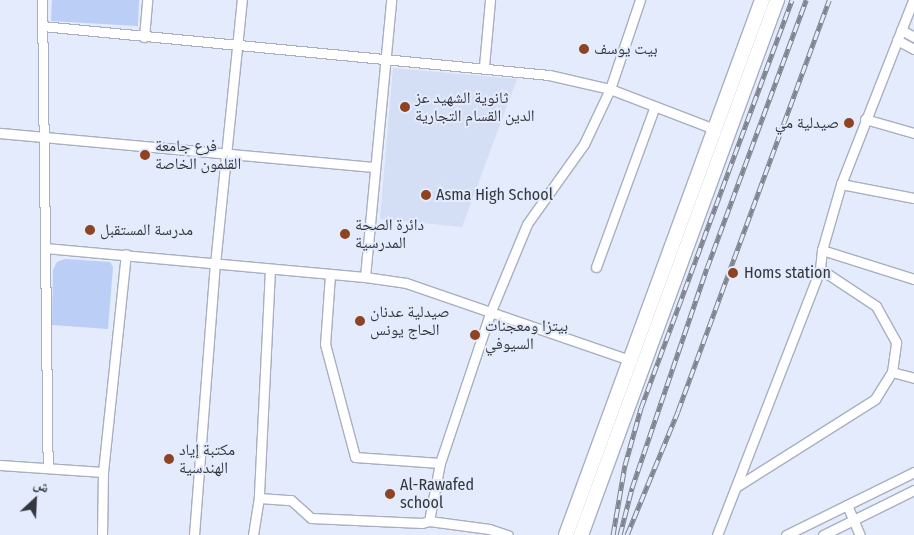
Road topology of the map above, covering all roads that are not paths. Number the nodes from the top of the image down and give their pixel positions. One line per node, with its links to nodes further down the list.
1 (42, 0): 10 (street)
2 (147, 0): 12 (street)
3 (242, 0): 15 (street)
4 (391, 0): 17 (street)
5 (490, 0): 18 (street)
6 (640, 0): 19 (street)
7 (762, 0): 22 (main road)
8 (777, 0): 60 (main road)
9 (913, 0): 11 (street)
10 (42, 26): 12 (street); 25 (street)
11 (902, 30): 13 (street); 14 (street)
12 (144, 37): 15 (street)
13 (914, 37)
14 (897, 40): 16 (street); 21 (street)
15 (238, 46): 17 (street); 26 (street)
16 (914, 49)
17 (387, 58): 18 (street); 27 (street)
18 (484, 66): 19 (street)
19 (610, 89): 20 (street); 40 (street)
20 (656, 106): 22 (street); 34 (street)
21 (864, 119): 24 (street); 28 (street)
22 (714, 129): 41 (main road)
23 (0, 133): 25 (street)
24 (914, 133)
25 (43, 138): 26 (street); 30 (street)
26 (228, 153): 27 (street); 33 (street)
27 (374, 168): 38 (street)
28 (840, 184): 29 (street); 31 (street)
29 (914, 198)
30 (45, 248): 32 (street); 46 (street)
31 (822, 250): 36 (street); 39 (street)
32 (126, 254): 33 (street); 47 (street)
33 (215, 264): 35 (street); 56 (street)
34 (596, 266)
35 (270, 269): 37 (street); 51 (street)
36 (820, 269): 42 (street); 49 (street)
37 (330, 275): 38 (street); 44 (street)
38 (365, 277): 40 (street)
39 (914, 279)
40 (491, 311): 41 (street); 44 (street)
41 (632, 361): 59 (main road)
42 (892, 372): 43 (street); 49 (street)
43 (914, 378)
44 (440, 463): 54 (street)
45 (0, 465): 46 (street)
46 (48, 468): 47 (street)
47 (103, 472): 55 (street)
48 (914, 472): 52 (street)
49 (736, 487): 61 (street)
50 (914, 490): 53 (street)
51 (260, 498): 54 (street); 57 (street)
52 (847, 505): 53 (street); 62 (street)
53 (853, 520): 63 (street); 64 (street)
54 (429, 521): 58 (street)
55 (102, 535)
56 (194, 535)
57 (253, 535)
58 (508, 535)
59 (566, 535)
60 (581, 535)
61 (717, 535)
62 (786, 535)
63 (823, 535)
64 (860, 535)

